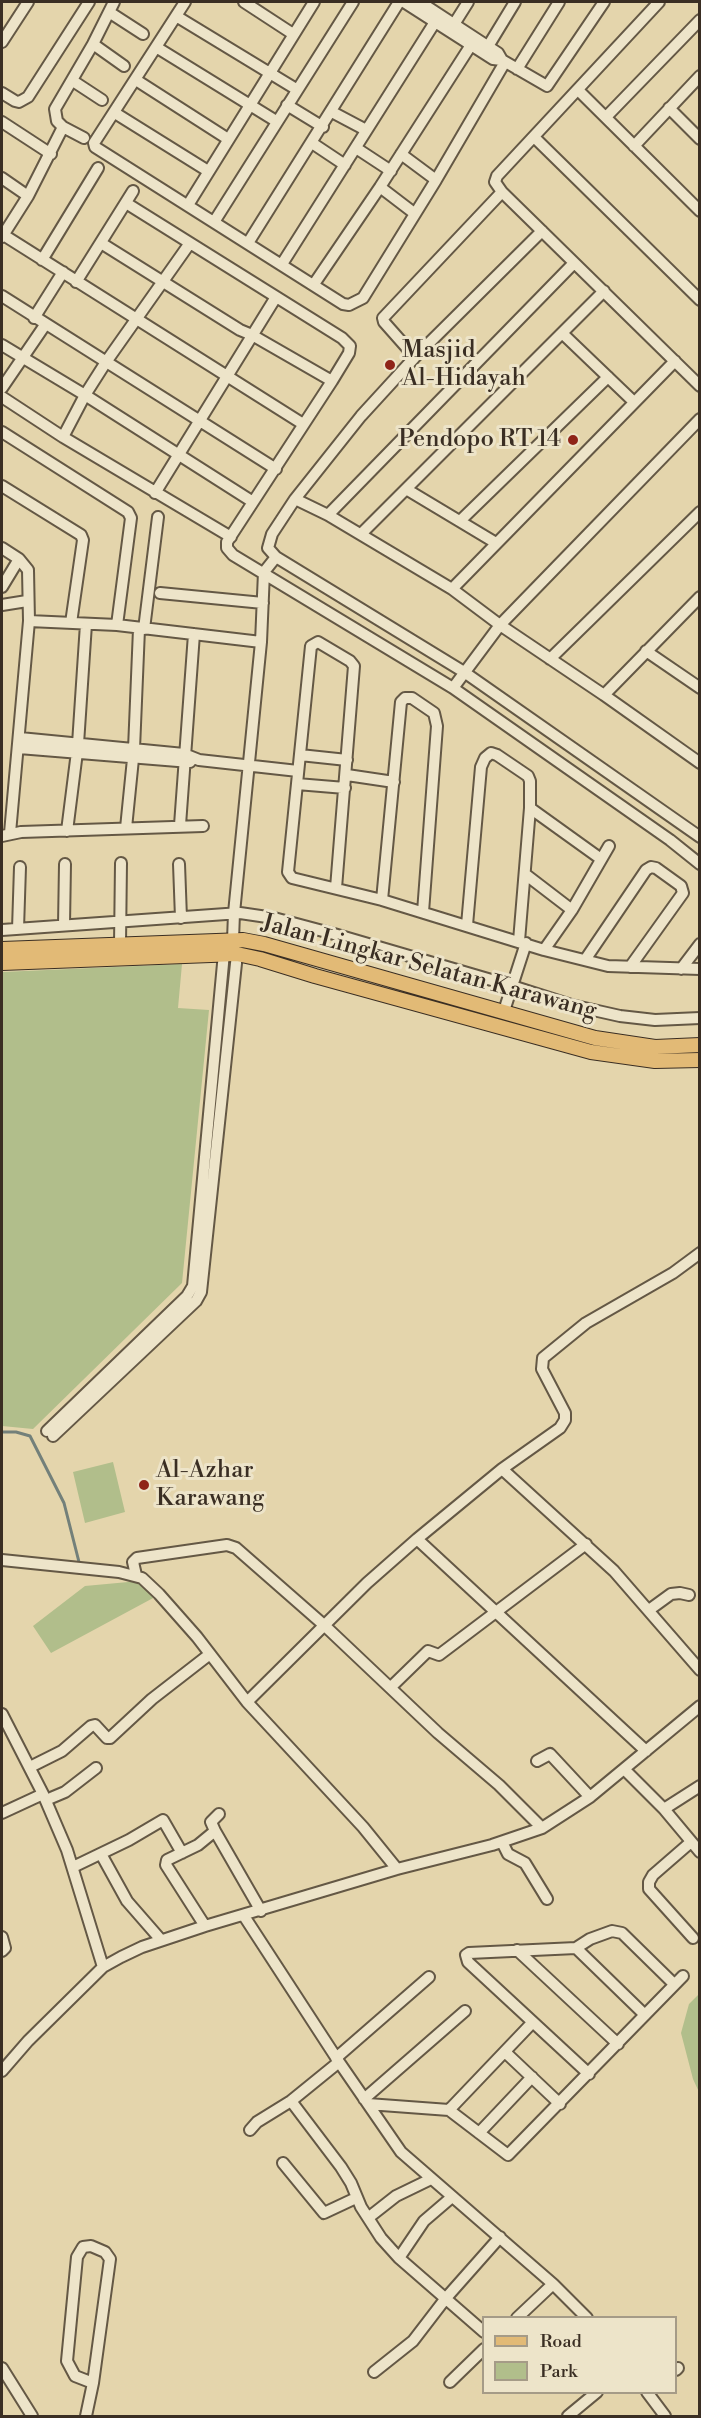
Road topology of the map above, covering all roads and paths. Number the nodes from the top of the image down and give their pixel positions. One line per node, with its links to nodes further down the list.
1 (28, 2): 24 (street)
2 (185, 2): 18 (street)
3 (244, 2): 17 (street)
4 (266, 2): 17 (street)
5 (314, 2): 23 (street)
6 (353, 2): 36 (street)
7 (399, 2): 43 (street)
8 (405, 2): 15 (street)
9 (468, 2): 21 (street)
10 (515, 2): 28 (street)
11 (559, 2): 31 (street)
12 (604, 2): 31 (street)
13 (659, 2): 37 (street)
14 (84, 3): 38 (street)
15 (419, 4): 20 (street); 21 (street)
16 (111, 7): 22 (street); 25 (street)
17 (260, 12): 23 (street)
18 (176, 16): 27 (street); 32 (street)
19 (699, 20): 45 (street)
20 (435, 22): 21 (street); 50 (street)
21 (452, 27): 26 (street); 28 (street)
22 (143, 34)
23 (293, 34): 32 (street)
24 (2, 42)
25 (93, 44): 30 (street); 35 (street)
26 (471, 45): 28 (street); 59 (street)
27 (156, 47): 34 (street); 40 (street)
28 (486, 50): 29 (street)
29 (503, 61): 31 (street); 65 (street)
30 (124, 66)
31 (517, 69)
32 (270, 72): 36 (street); 40 (street)
33 (699, 76): 42 (street)
34 (136, 80): 44 (street); 53 (street)
35 (73, 81): 39 (street); 48 (street)
36 (297, 90): 41 (street)
37 (578, 90): 45 (street); 51 (street)
38 (2, 93)
39 (102, 100)
40 (250, 105): 46 (street); 53 (street)
41 (287, 105): 46 (street); 49 (street)
42 (669, 108): 54 (street); 56 (street)
43 (332, 111): 49 (street); 50 (street)
44 (115, 112): 62 (street); 71 (street)
45 (606, 117): 56 (street)
46 (276, 121): 74 (street)
47 (2, 122): 58 (street)
48 (63, 127): 52 (street); 58 (street)
49 (323, 127): 55 (street)
50 (366, 130): 57 (street)
51 (534, 137): 68 (street); 90 (street)
52 (84, 138)
53 (228, 139): 62 (street)
54 (699, 139)
55 (312, 143): 60 (street); 79 (street)
56 (634, 146): 72 (street)
57 (356, 148): 60 (street); 63 (street)
58 (51, 154): 69 (street)
59 (401, 154): 63 (street); 65 (street)
60 (345, 165): 82 (street)
61 (98, 168): 80 (street)
62 (208, 171): 71 (street)
63 (391, 171): 66 (street)
64 (2, 178): 69 (street)
65 (436, 180): 73 (street)
66 (381, 187): 73 (street); 86 (street)
67 (133, 191): 70 (street)
68 (502, 192): 75 (street); 98 (street)
69 (28, 196): 76 (street)
70 (126, 203): 77 (street); 78 (street)
71 (188, 206): 74 (street)
72 (699, 211)
73 (414, 213): 86 (street)
74 (214, 222): 79 (street)
75 (542, 231): 81 (street); 98 (street)
76 (2, 235): 80 (street)
77 (101, 243): 84 (street); 85 (street)
78 (190, 243): 85 (street); 89 (street)
79 (248, 243): 82 (street)
80 (42, 260): 83 (street)
81 (574, 263): 87 (street); 122 (street)
82 (282, 264): 86 (street)
83 (63, 272): 84 (street); 91 (street)
84 (76, 282): 92 (street)
85 (161, 282): 92 (street); 95 (street)
86 (314, 284)
87 (604, 291): 94 (street); 99 (street)
88 (2, 296): 91 (street)
89 (276, 297): 95 (street); 103 (street)
90 (699, 300)
91 (34, 318): 93 (street)
92 (136, 318): 100 (street); 101 (street)
93 (45, 325): 97 (street); 100 (street)
94 (562, 333): 102 (street); 117 (street)
95 (252, 334): 101 (street); 103 (street)
96 (2, 345): 97 (street)
97 (23, 357): 105 (street); 106 (street)
98 (415, 357): 119 (street)
99 (675, 361): 104 (street); 108 (street)
100 (106, 362): 106 (street); 109 (street)
101 (226, 375): 109 (street); 111 (street)
102 (608, 377): 108 (street); 124 (street)
103 (332, 381): 111 (street)
104 (699, 386)
105 (2, 387)
106 (86, 395): 113 (street); 114 (street)
107 (2, 397): 113 (street)
108 (634, 402): 127 (street)
109 (200, 419): 114 (street); 115 (street)
110 (699, 419): 143 (street)
111 (303, 424): 115 (street)
112 (2, 432): 142 (street)
113 (63, 437): 118 (street)
114 (177, 454): 118 (street); 120 (street)
115 (276, 469): 120 (street)
116 (2, 486): 140 (street)
117 (406, 489): 124 (street); 125 (street)
118 (155, 493): 126 (street)
119 (295, 499): 122 (street); 129 (street)
120 (253, 502): 126 (street)
121 (699, 512): 148 (street)
122 (328, 515): 125 (street)
123 (158, 517): 144 (street)
124 (460, 520): 127 (street)
125 (361, 534): 133 (street)
126 (231, 537): 131 (street)
127 (496, 543): 133 (street)
128 (2, 548): 130 (street)
129 (276, 557): 131 (street); 149 (street)
130 (19, 559): 132 (street); 136 (street)
131 (264, 572): 137 (street); 151 (street)
132 (2, 587)
133 (452, 589): 143 (street)
134 (160, 593): 137 (street)
135 (699, 597): 147 (street)
136 (27, 601): 138 (street); 139 (street)
137 (263, 603): 146 (street)
138 (2, 604)
139 (29, 621): 140 (street); 153 (street)
140 (71, 623): 141 (street)
141 (86, 624): 142 (street); 154 (street)
142 (117, 625): 144 (street)
143 (500, 625): 148 (street); 149 (street)
144 (142, 629): 145 (street); 155 (street)
145 (194, 634): 146 (street); 157 (street)
146 (261, 642): 160 (street)
147 (646, 651): 150 (street); 152 (street)
148 (550, 658): 152 (street)
149 (464, 672): 151 (street); 172 (street)
150 (697, 683)
151 (453, 688): 174 (street)
152 (604, 695): 159 (street)
153 (19, 743): 154 (street); 171 (street)
154 (78, 749): 155 (street); 170 (street)
155 (134, 754): 157 (street); 169 (street)
156 (300, 755): 158 (street); 158 (street); 161 (street)
157 (184, 759): 160 (street); 167 (street)
158 (347, 760): 162 (street)
159 (699, 763)
160 (248, 766): 161 (street); 185 (street)
161 (298, 771): 164 (street)
162 (347, 775): 163 (street); 165 (street)
163 (394, 782): 182 (street); 184 (street)
164 (297, 784): 165 (street); 181 (street)
165 (345, 788): 181 (street)
166 (530, 808): 175 (street); 180 (street); 189 (street)
167 (180, 825): 168 (street); 169 (street)
168 (203, 826)
169 (126, 828): 170 (street)
170 (67, 831): 171 (street)
171 (6, 835)
172 (699, 837)
173 (609, 846): 175 (street)
174 (697, 858)
175 (601, 859): 183 (street)
176 (120, 863): 187 (street)
177 (64, 864): 188 (street)
178 (179, 864): 186 (street)
179 (20, 867): 190 (street)
180 (525, 874): 183 (street); 193 (street)
181 (336, 888): 182 (street)
182 (382, 900): 184 (street)
183 (572, 910): 197 (street)
184 (423, 912): 189 (street)
185 (234, 913): 186 (street); 192 (street); 204 (street)
186 (181, 918): 187 (street)
187 (120, 921): 188 (street); 194 (street)
188 (64, 925): 190 (street)
189 (467, 925): 193 (street)
190 (18, 928): 191 (street)
191 (2, 930)
192 (233, 940): 194 (main road, Jalan Lingkar Selatan Karawang); 205 (main road, Jalan Lingkar Selatan Karawang)
193 (523, 942): 197 (street); 204 (street)
194 (120, 944): 196 (main road, Jalan Lingkar Selatan Karawang)
195 (699, 944): 202 (street)
196 (2, 949)
197 (544, 950): 199 (street)
198 (230, 954): 200 (main road, Jalan Lingkar Selatan Karawang); 206 (main road, Jalan Lingkar Selatan Karawang); 212 (street)
199 (585, 960): 201 (street); 201 (street)
200 (2, 963)
201 (630, 967): 202 (street)
202 (681, 969): 203 (street)
203 (699, 969)
204 (512, 986): 207 (street); 208 (street)
205 (449, 995): 206 (main road); 207 (main road, Jalan Lingkar Selatan Karawang)
206 (444, 1011): 210 (main road, Jalan Lingkar Selatan Karawang)
207 (504, 1011): 209 (main road, Jalan Lingkar Selatan Karawang)
208 (699, 1018)
209 (699, 1045)
210 (699, 1060)
211 (699, 1253): 213 (street)
212 (50, 1433)
213 (502, 1468): 214 (street); 215 (street)
214 (417, 1539): 220 (street); 221 (street)
215 (586, 1544): 219 (street); 220 (street)
216 (2, 1560): 217 (street)
217 (136, 1575): 221 (street); 222 (street)
218 (689, 1595): 219 (street)
219 (649, 1610): 223 (street)
220 (496, 1613): 224 (street); 228 (street)
221 (325, 1626): 224 (street); 225 (street)
222 (210, 1654): 225 (street); 230 (street)
223 (699, 1670)
224 (391, 1687): 239 (street)
225 (247, 1702): 247 (street)
226 (699, 1706): 228 (street)
227 (2, 1714): 230 (street)
228 (646, 1751): 232 (street)
229 (537, 1761): 235 (street)
230 (30, 1767): 234 (street)
231 (96, 1768): 234 (street)
232 (624, 1769): 235 (street); 236 (street)
233 (699, 1786): 236 (street)
234 (44, 1797): 237 (street); 246 (street)
235 (590, 1797): 239 (street)
236 (664, 1809): 242 (street)
237 (2, 1813)
238 (219, 1814): 240 (street)
239 (542, 1828): 241 (street)
240 (215, 1831): 244 (street); 249 (street)
241 (502, 1842): 247 (street); 248 (street)
242 (691, 1842): 243 (street); 253 (street)
243 (699, 1852)
244 (182, 1853): 245 (street); 251 (street)
245 (101, 1854): 246 (street); 254 (street)
246 (73, 1867): 258 (street)
247 (398, 1869): 249 (street)
248 (547, 1899)
249 (261, 1911): 250 (street)
250 (244, 1916): 251 (street); 267 (street)
251 (205, 1926): 254 (street)
252 (2, 1937): 257 (street)
253 (693, 1938)
254 (161, 1940): 258 (street)
255 (576, 1948): 256 (street); 261 (street); 263 (street)
256 (517, 1950): 264 (street); 265 (street)
257 (2, 1951)
258 (103, 1967): 268 (street)
259 (683, 1976): 261 (street)
260 (429, 1977): 267 (street)
261 (674, 1984): 263 (street)
262 (465, 2011): 272 (street)
263 (645, 2015): 265 (street)
264 (532, 2023): 266 (street); 269 (street)
265 (618, 2044): 269 (street)
266 (505, 2052): 270 (street); 274 (street)
267 (338, 2060): 271 (street); 272 (street)
268 (2, 2071)
269 (589, 2074): 273 (street)
270 (532, 2077): 273 (street); 276 (street)
271 (291, 2101): 275 (street); 280 (street)
272 (366, 2102): 274 (street); 278 (street)
273 (560, 2104): 276 (street)
274 (448, 2110): 276 (street)
275 (250, 2130)
276 (478, 2133)
277 (283, 2163): 280 (street)
278 (431, 2179): 279 (street); 281 (street)
279 (452, 2197): 282 (street); 283 (street)
280 (357, 2198): 281 (street)
281 (368, 2218): 283 (street)
282 (500, 2237): 284 (street); 285 (street)
283 (399, 2258): 285 (street)
284 (553, 2284): 286 (street); 287 (street)
285 (446, 2298): 288 (street); 291 (street)
286 (519, 2316)
287 (585, 2316)
288 (482, 2331)
289 (482, 2350): 292 (street)
290 (2, 2368): 296 (street)
291 (374, 2372)
292 (450, 2382)
293 (93, 2383): 293 (street); 297 (street)
294 (595, 2394): 298 (street)
295 (649, 2394): 299 (street)
296 (32, 2416)
297 (86, 2416)
298 (568, 2416)
299 (666, 2416)

